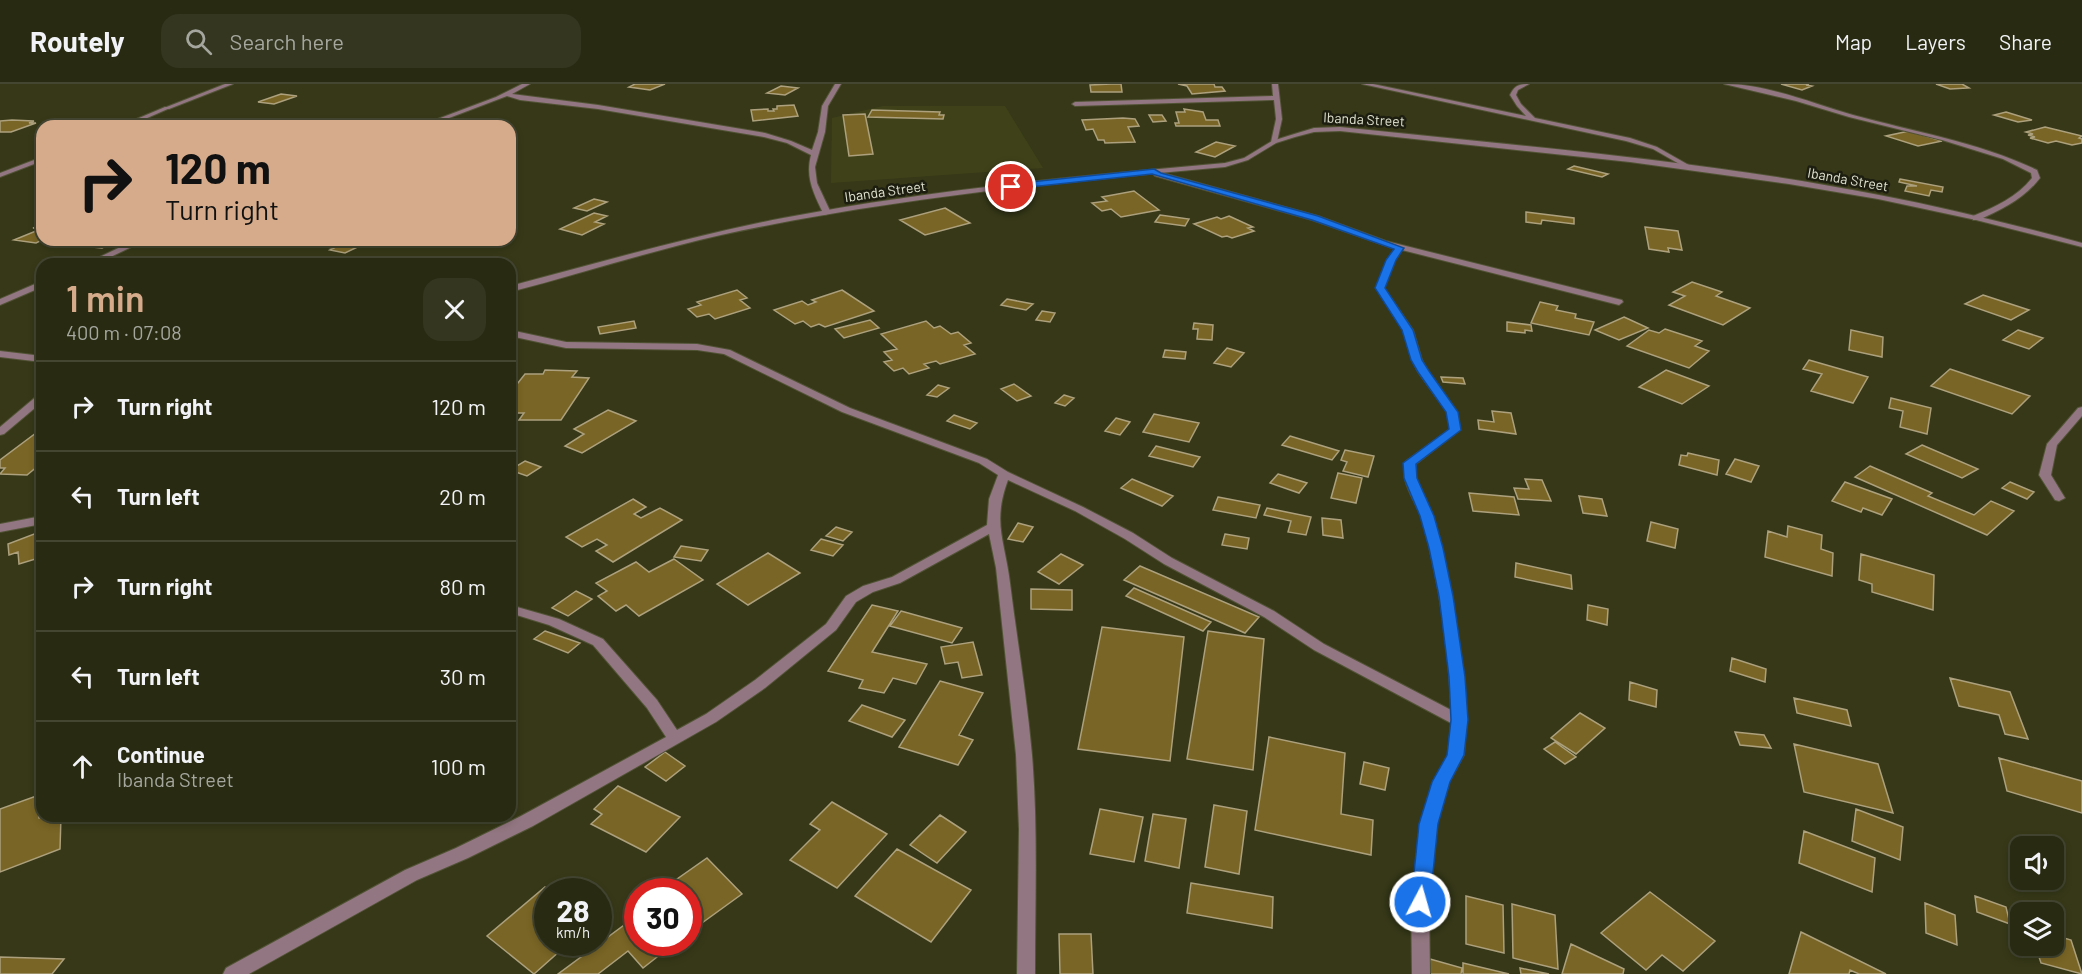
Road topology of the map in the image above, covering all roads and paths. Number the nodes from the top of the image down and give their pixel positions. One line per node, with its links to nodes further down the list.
1 (230, 84): 12 (street)
2 (527, 84): 8 (street)
3 (838, 84): 15 (street)
4 (1275, 84): 9 (street)
5 (1365, 84): 11 (street)
6 (1526, 84): 11 (street)
7 (1727, 84): 21 (street)
8 (506, 94): 13 (street); 15 (street)
9 (1277, 98): 10 (street); 14 (street)
10 (1075, 104)
11 (1532, 118): 17 (street)
12 (138, 120)
13 (438, 120)
14 (1274, 142): 17 (street, Ibanda Street); 18 (street, Ibanda Street)
15 (813, 153): 20 (street)
16 (36, 161): 19 (street)
17 (1690, 168): 21 (street, Ibanda Street)
18 (1154, 171): 20 (street, Ibanda Street); 24 (street)
19 (0, 175)
20 (827, 213): 27 (street, Ibanda Street)
21 (1976, 218): 22 (street, Ibanda Street)
22 (2082, 245)
23 (129, 246): 25 (street)
24 (1400, 248): 29 (street); 42 (street)
25 (102, 258)
26 (36, 287): 28 (street)
27 (516, 287)
28 (0, 302)
29 (1618, 302)
30 (516, 334): 36 (street)
31 (0, 354): 32 (street)
32 (36, 358)
33 (36, 402): 35 (street)
34 (2082, 410): 37 (street)
35 (0, 432)
36 (1004, 474): 39 (street); 42 (street)
37 (2059, 498)
38 (36, 521): 40 (street)
39 (993, 527): 43 (street); 45 (street)
40 (0, 528)
41 (516, 611): 43 (street)
42 (1460, 720): 46 (street)
43 (675, 739): 44 (street)
44 (232, 974)
45 (1026, 974)
46 (1421, 974)

